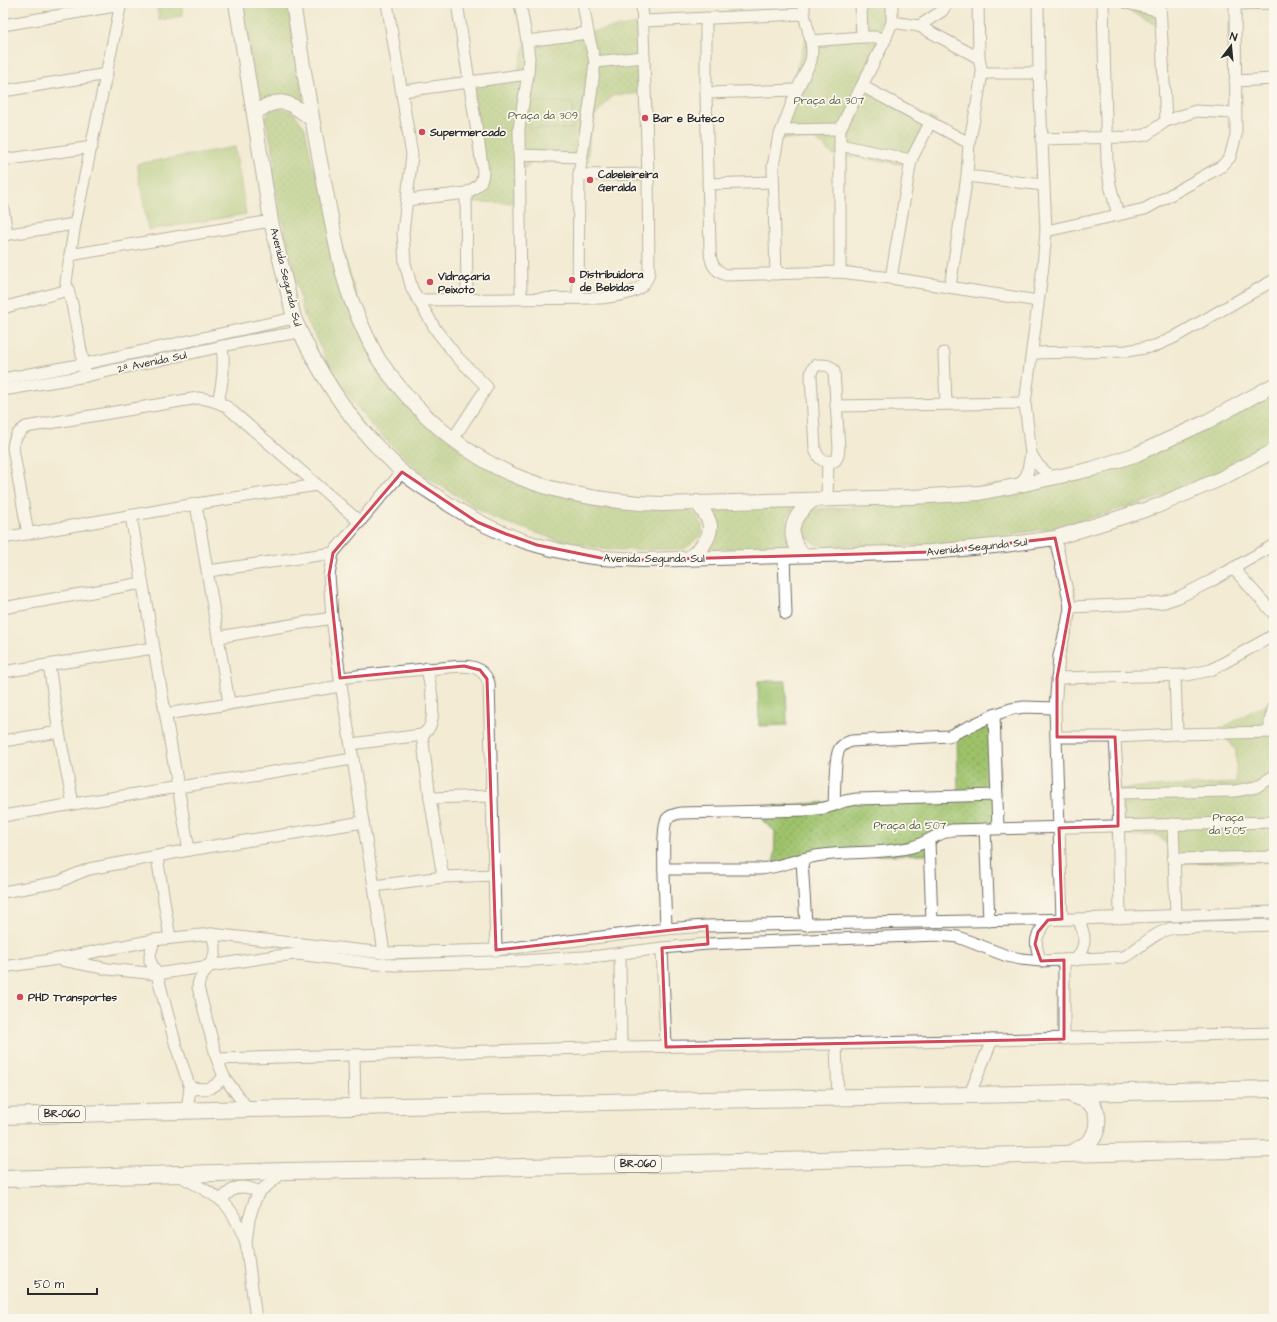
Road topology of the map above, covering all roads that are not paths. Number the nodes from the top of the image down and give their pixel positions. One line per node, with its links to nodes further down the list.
1 (236, 3): 46 (main road, Avenida Segunda Sul)
2 (293, 3): 47 (main road)
3 (387, 3): 43 (street)
4 (457, 3): 39 (street)
5 (520, 3): 29 (street)
6 (583, 3): 25 (street)
7 (642, 3): 21 (street)
8 (861, 3): 26 (street)
9 (892, 3): 22 (street)
10 (947, 3): 24 (street)
11 (978, 3): 31 (street)
12 (1038, 3): 34 (street)
13 (1103, 3): 52 (street)
14 (1127, 3): 18 (street)
15 (121, 4): 23 (street); 35 (street)
16 (1235, 4): 17 (street); 38 (street)
17 (1274, 4)
18 (1160, 7): 48 (street)
19 (804, 9): 20 (street); 28 (street)
20 (706, 18): 21 (street); 44 (street)
21 (643, 21): 30 (street)
22 (892, 22): 24 (street); 27 (street)
23 (3, 25)
24 (919, 26): 31 (street)
25 (588, 33): 29 (street); 32 (street)
26 (862, 37): 27 (street); 28 (street)
27 (885, 40): 40 (street)
28 (811, 41): 41 (street)
29 (527, 42): 36 (street)
30 (644, 56): 32 (street); 61 (street)
31 (979, 58): 33 (street)
32 (595, 62): 58 (street)
33 (982, 73): 34 (street); 54 (street)
34 (1039, 73): 53 (street)
35 (106, 74): 42 (street); 56 (street)
36 (528, 74): 39 (street); 57 (street)
37 (1274, 79): 38 (street)
38 (1235, 80): 45 (street)
39 (469, 81): 43 (street); 67 (street)
40 (862, 86): 49 (street); 50 (street)
41 (797, 90): 44 (street); 51 (street)
42 (3, 91)
43 (403, 91): 68 (street)
44 (706, 93): 65 (street)
45 (1235, 113): 48 (street); 70 (street)
46 (254, 114): 47 (main road); 71 (main road, Avenida Segunda Sul)
47 (312, 120): 102 (main road)
48 (1166, 121): 52 (street)
49 (930, 123): 54 (street); 60 (street)
50 (840, 129): 51 (street); 55 (street)
51 (782, 130): 64 (street)
52 (1107, 137): 53 (street); 70 (street)
53 (1041, 139): 66 (street)
54 (969, 143): 63 (street)
55 (840, 145): 60 (street); 76 (street)
56 (92, 147): 59 (street); 72 (street)
57 (520, 154): 58 (street); 82 (street)
58 (582, 157): 62 (street)
59 (3, 160)
60 (911, 160): 78 (street)
61 (648, 174): 62 (street); 83 (street)
62 (578, 175): 83 (street)
63 (967, 176): 66 (street); 80 (street)
64 (773, 182): 65 (street); 77 (street)
65 (708, 184): 77 (street)
66 (1043, 185): 73 (street)
67 (466, 194): 68 (street); 84 (street)
68 (407, 200): 85 (street)
69 (3, 208): 74 (street)
70 (1118, 215): 73 (street)
71 (271, 221): 75 (street); 88 (main road, Avenida Segunda Sul)
72 (75, 224): 74 (street); 75 (street)
73 (1046, 231): 86 (street)
74 (5, 235)
75 (70, 255): 81 (street)
76 (840, 272): 77 (street); 78 (street)
77 (776, 274)
78 (891, 278): 80 (street)
79 (1274, 280): 92 (street)
80 (950, 287): 86 (street)
81 (68, 290): 87 (street); 93 (street)
82 (521, 298): 83 (street); 84 (street)
83 (578, 298)
84 (467, 299): 85 (street)
85 (418, 300): 102 (street)
86 (1038, 301): 92 (street)
87 (3, 308)
88 (294, 318): 89 (main road, Avenida Segunda Sul); 93 (street, 2ᵃ Avenida Sul)
89 (300, 332): 90 (street, 2ᵃ Avenida Sul); 106 (main road, Avenida Segunda Sul)
90 (222, 346): 94 (street, 2ᵃ Avenida Sul); 98 (street)
91 (944, 353): 100 (street)
92 (1032, 353): 99 (street)
93 (84, 364): 94 (street); 95 (street, 2ᵃ Avenida Sul)
94 (86, 376): 97 (street, 2ᵃ Avenida Sul)
95 (3, 379)
96 (1274, 385): 107 (main road)
97 (3, 390)
98 (218, 402): 108 (street); 116 (street)
99 (1025, 403): 100 (street); 104 (street)
100 (946, 404): 101 (street)
101 (836, 406): 105 (street); 105 (street)
102 (453, 439): 112 (main road)
103 (1274, 450): 118 (main road, Avenida Segunda Sul)
104 (1031, 454): 107 (street); 109 (street)
105 (828, 462): 111 (street)
106 (402, 472): 115 (street); 123 (main road, Avenida Segunda Sul)
107 (1052, 478): 109 (main road)
108 (317, 485): 113 (street); 115 (street)
109 (1020, 485): 111 (main road)
110 (813, 500): 111 (main road); 112 (main road); 121 (main road)
111 (827, 500)
112 (696, 502): 123 (main road)
113 (196, 504): 114 (street); 125 (street)
114 (131, 516): 116 (street); 126 (street)
115 (360, 522): 120 (street)
116 (28, 534): 117 (street)
117 (3, 538)
118 (1055, 538): 121 (main road, Avenida Segunda Sul); 127 (street)
119 (1274, 545): 124 (street)
120 (333, 553): 125 (street); 131 (street)
121 (803, 555): 122 (main road, Avenida Segunda Sul)
122 (784, 556): 123 (main road, Avenida Segunda Sul); 129 (street)
123 (688, 559)
124 (1233, 568): 127 (street); 130 (street)
125 (208, 571): 133 (street)
126 (142, 583): 128 (street); 134 (street)
127 (1070, 607): 139 (street)
128 (3, 608)
129 (786, 614)
130 (1274, 614)
131 (332, 618): 133 (street); 140 (street)
132 (1274, 636): 138 (street)
133 (219, 637): 141 (street)
134 (153, 648): 135 (street); 144 (street)
135 (49, 665): 137 (street); 146 (street)
136 (428, 668): 140 (street); 149 (street); 159 (street)
137 (3, 672)
138 (1175, 676): 139 (street); 148 (street)
139 (1057, 678): 143 (street)
140 (340, 682): 141 (street); 153 (street)
141 (229, 703): 144 (street)
142 (1274, 706): 147 (street)
143 (1055, 708): 145 (street); 150 (street)
144 (166, 714): 156 (street)
145 (994, 714): 158 (street); 162 (street)
146 (59, 732): 152 (street); 161 (street)
147 (1272, 732): 148 (street)
148 (1177, 734): 151 (street)
149 (422, 735): 153 (street); 160 (street)
150 (1057, 737): 151 (street); 170 (street)
151 (1116, 737): 157 (street)
152 (3, 740)
153 (350, 744): 154 (street)
154 (353, 759): 156 (street); 164 (street)
155 (1274, 776): 157 (street)
156 (178, 787): 161 (street); 172 (street)
157 (1118, 793): 167 (street)
158 (997, 795): 162 (street); 169 (street)
159 (492, 796): 160 (street); 178 (street)
160 (430, 798): 179 (street)
161 (73, 804): 163 (street)
162 (834, 805): 177 (street)
163 (3, 816)
164 (362, 822): 172 (street); 180 (street)
165 (1274, 822): 166 (street)
166 (1173, 824): 167 (street); 175 (street)
167 (1118, 826): 170 (street); 184 (street)
168 (985, 828): 169 (street); 171 (street); 187 (street)
169 (998, 828): 170 (street)
170 (1059, 828): 185 (street)
171 (929, 841): 176 (street); 189 (street)
172 (189, 850): 173 (street)
173 (157, 857): 181 (street); 195 (street)
174 (1274, 857): 175 (street)
175 (1173, 859): 183 (street)
176 (802, 860): 177 (street); 190 (street)
177 (664, 869): 193 (street)
178 (494, 875): 179 (street); 200 (street)
179 (443, 878): 180 (street)
180 (374, 886): 201 (street)
181 (3, 892)
182 (1274, 912): 183 (street)
183 (1176, 916): 184 (street)
184 (1120, 918): 186 (street)
185 (1062, 919): 186 (street); 188 (street)
186 (1078, 919): 206 (street)
187 (989, 920): 188 (street); 189 (street)
188 (1048, 920): 207 (street)
189 (932, 922): 190 (street)
190 (806, 925): 192 (street)
191 (1274, 925): 206 (street)
192 (705, 926): 193 (street); 198 (street)
193 (666, 929): 196 (street)
194 (211, 934): 195 (street); 201 (street); 208 (street)
195 (170, 938): 197 (street)
196 (596, 938): 200 (street); 203 (street)
197 (154, 940): 204 (street); 210 (street)
198 (708, 944): 199 (street); 207 (street)
199 (662, 948): 202 (street); 216 (street)
200 (496, 950): 201 (street)
201 (384, 953)
202 (620, 954): 203 (street); 215 (street)
203 (599, 956): 208 (street)
204 (58, 959): 209 (street); 210 (street)
205 (1064, 960): 206 (street); 207 (street); 212 (street)
206 (1076, 960)
207 (1041, 961)
208 (209, 966): 210 (street); 218 (street)
209 (3, 967)
210 (157, 974): 220 (street)
211 (1274, 1033): 212 (street)
212 (1064, 1039): 213 (street)
213 (992, 1040): 214 (street); 223 (street)
214 (836, 1044): 216 (street); 224 (street)
215 (621, 1047): 216 (street); 217 (street)
216 (666, 1047)
217 (354, 1055): 218 (street); 225 (street)
218 (217, 1059): 219 (street)
219 (224, 1076): 220 (street); 226 (street)
220 (190, 1088): 227 (street)
221 (1274, 1089): 222 (highway, BR-060)
222 (1070, 1094): 223 (highway, BR-060); 230 (highway)
223 (969, 1096): 224 (highway, BR-060)
224 (838, 1098): 225 (highway, BR-060)
225 (355, 1108): 226 (highway, BR-060)
226 (248, 1109): 227 (highway, BR-060)
227 (187, 1111): 228 (highway, BR-060)
228 (3, 1116)
229 (1274, 1149): 230 (highway, BR-060)
230 (1071, 1154): 231 (highway, BR-060)
231 (285, 1171): 232 (highway, BR-060); 234 (street)
232 (177, 1174): 233 (highway, BR-060); 235 (street)
233 (3, 1179)
234 (259, 1192): 235 (street); 236 (street)
235 (221, 1200): 236 (street)
236 (246, 1242): 237 (street)
237 (256, 1319)

